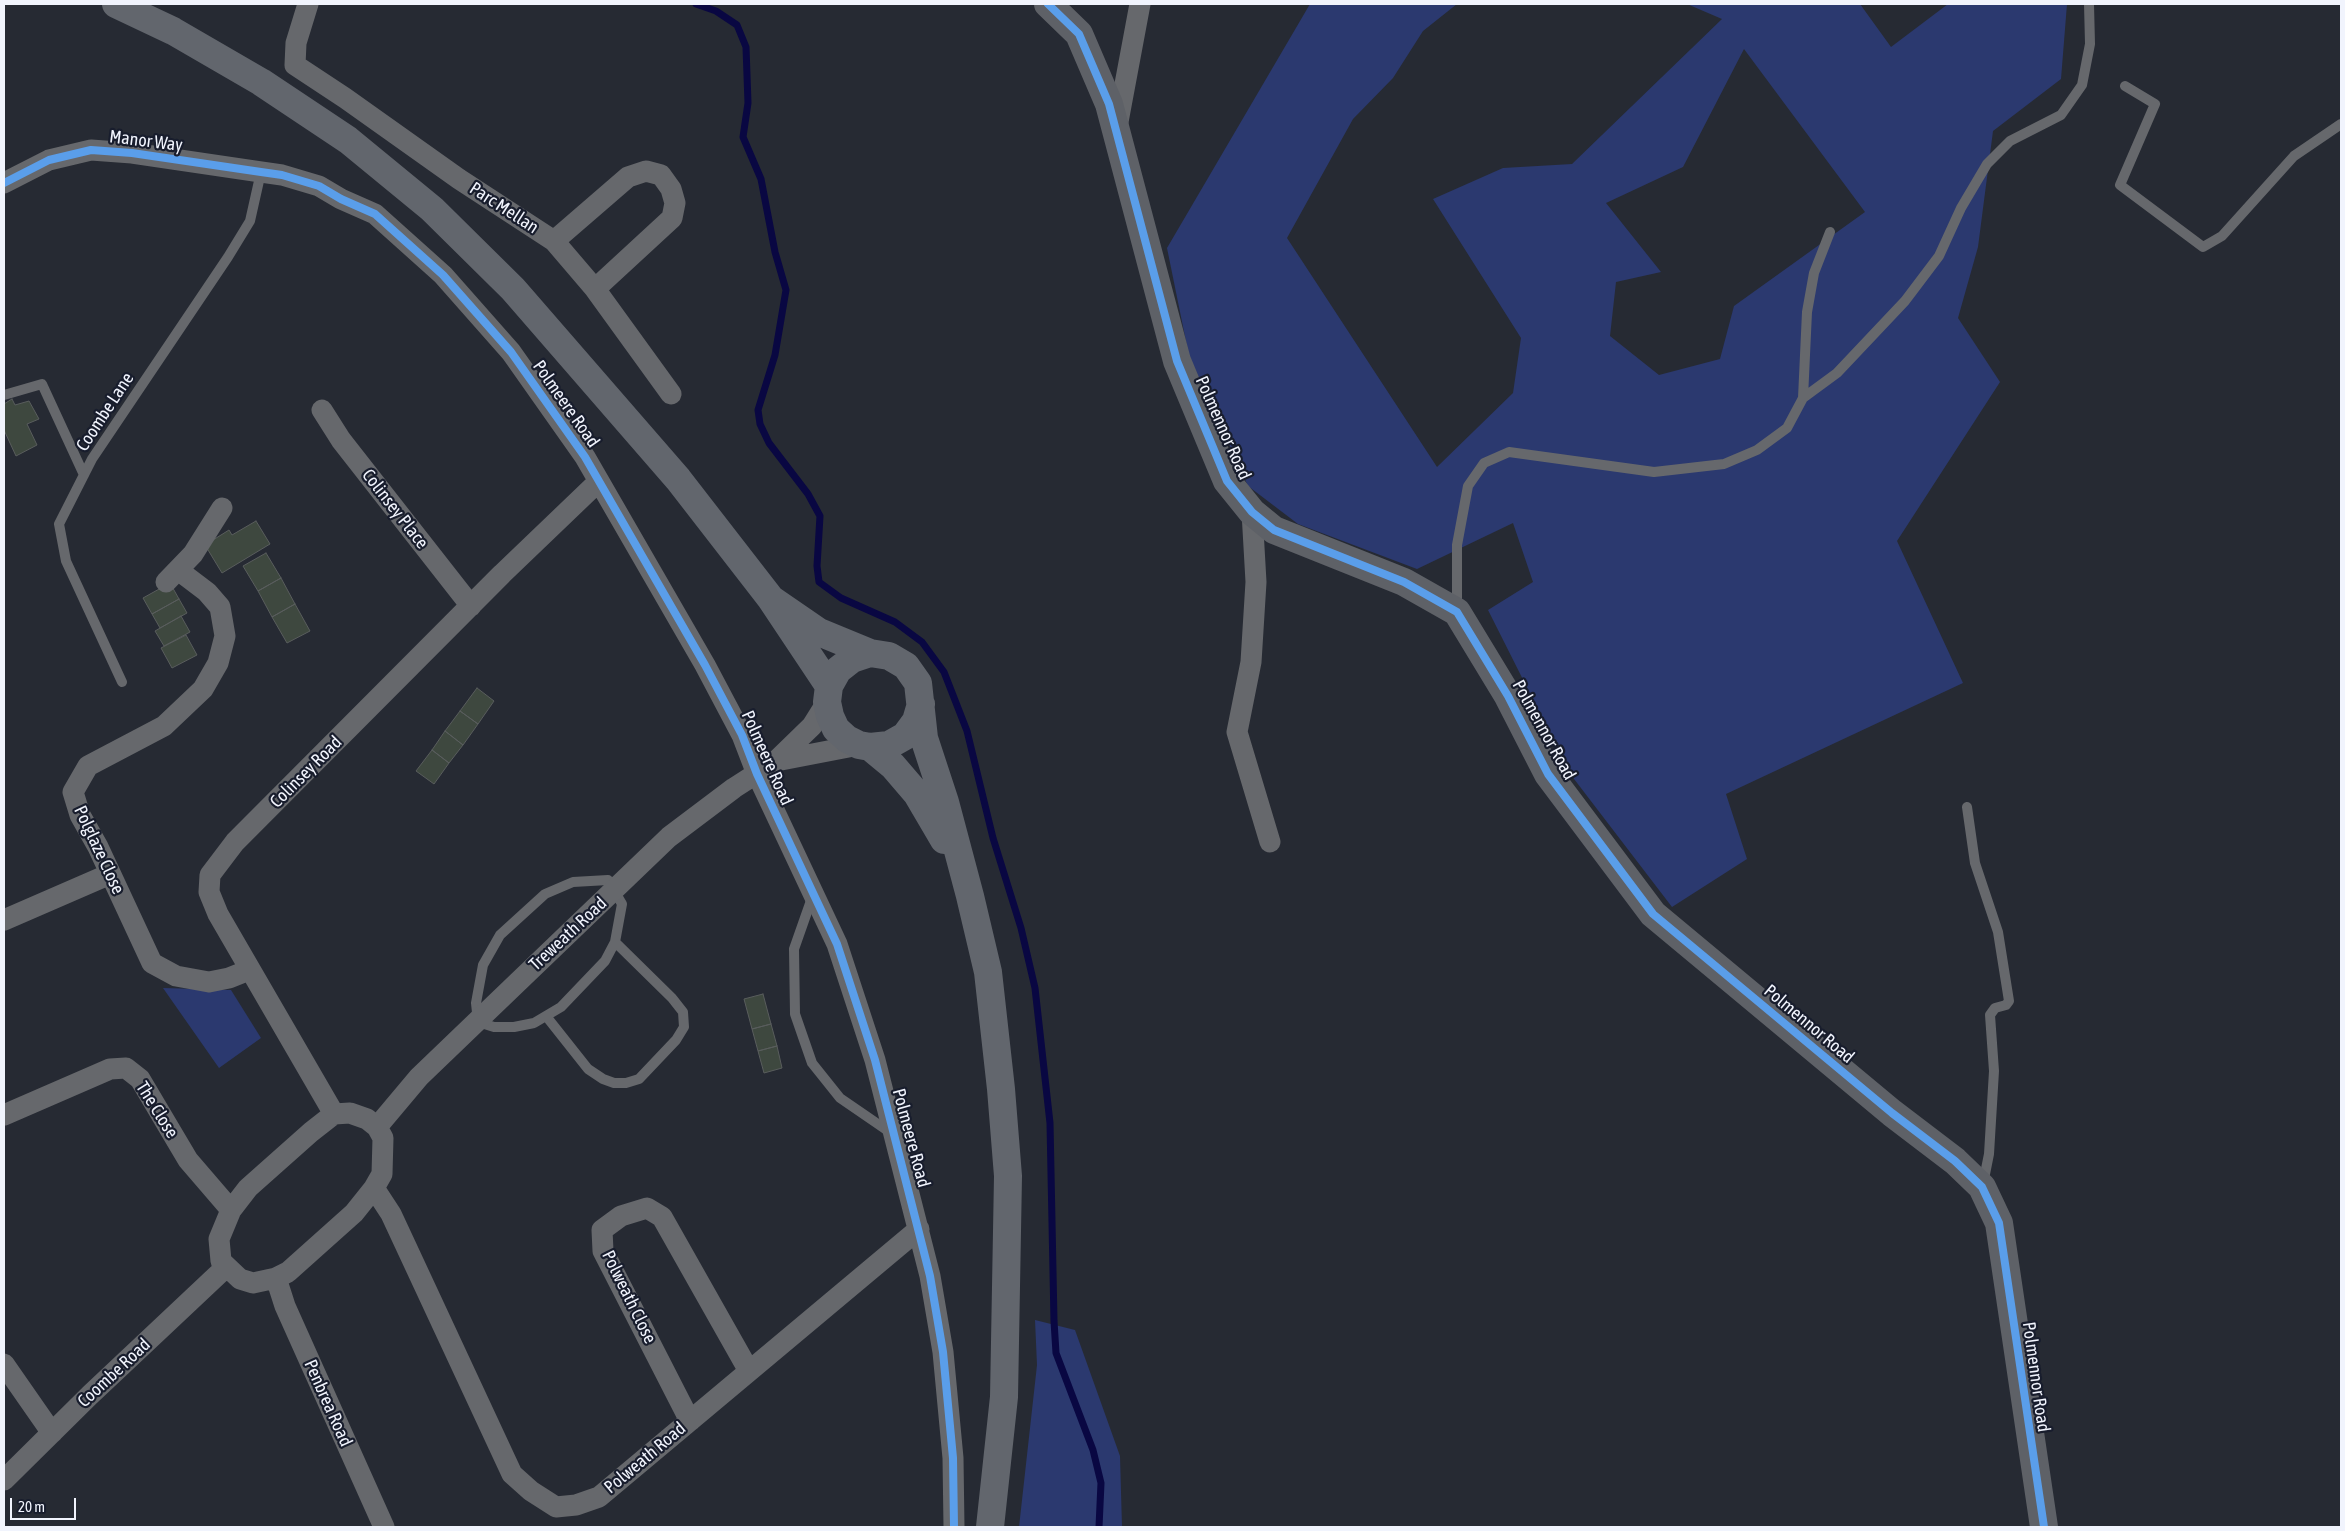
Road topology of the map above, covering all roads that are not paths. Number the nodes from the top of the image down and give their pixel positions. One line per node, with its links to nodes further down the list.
1 (116, 4): 22 (highway)
2 (308, 4): 12 (street, Parc Mellan)
3 (1048, 4): 8 (street, Polmennor Road)
4 (1140, 4): 8 (street)
5 (2088, 4): 16 (lane)
6 (2126, 86): 7 (lane)
7 (2341, 124)
8 (1116, 132): 21 (street, Polmennor Road)
9 (261, 172): 10 (street, Manor Way); 18 (lane, Coombe Lane); 19 (street, Polmeere Road)
10 (4, 183)
11 (1830, 232): 16 (lane)
12 (554, 241): 13 (street, Parc Mellan); 13 (street)
13 (595, 289): 14 (street, Parc Mellan)
14 (671, 394)
15 (4, 396): 18 (lane)
16 (1803, 398): 24 (lane)
17 (322, 410): 23 (street, Colinsey Place)
18 (84, 475): 26 (lane, Coombe Lane)
19 (599, 482): 23 (street, Colinsey Road); 31 (street, Polmeere Road)
20 (222, 508): 34 (street, Polglaze Close)
21 (1252, 512): 24 (street, Polmennor Road); 33 (street)
22 (771, 599): 25 (highway); 27 (highway)
23 (471, 606): 40 (street, Colinsey Road)
24 (1457, 612): 47 (street, Polmennor Road)
25 (870, 654): 27 (highway); 28 (highway)
26 (122, 682)
27 (828, 694): 29 (highway); 30 (street, Treweath Road)
28 (921, 703): 29 (highway); 37 (highway)
29 (865, 746): 30 (street, Treweath Road); 37 (highway)
30 (776, 762): 31 (street, Treweath Road)
31 (757, 774): 35 (street, Treweath Road); 36 (street, Polmeere Road)
32 (1967, 807): 47 (lane)
33 (1270, 842)
34 (110, 874): 38 (street); 40 (street, Polglaze Close)
35 (614, 890): 39 (lane); 42 (street, Treweath Road); 42 (lane)
36 (813, 894): 46 (street, Polmeere Road); 46 (lane)
37 (970, 896): 60 (highway)
38 (4, 920)
39 (615, 942): 41 (lane); 41 (lane)
40 (249, 970): 43 (street, Colinsey Road)
41 (546, 1016): 42 (lane)
42 (478, 1022): 45 (street, Treweath Road)
43 (334, 1114): 45 (street); 49 (street)
44 (4, 1115): 49 (street, The Close)
45 (377, 1127): 48 (street)
46 (896, 1136): 50 (street, Polmeere Road)
47 (1982, 1187): 61 (street, Polmennor Road)
48 (374, 1188): 52 (street); 55 (street, Polweath Road)
49 (230, 1210): 51 (street)
50 (919, 1229): 54 (street, Polweath Road); 59 (street, Polmeere Road)
51 (226, 1267): 52 (street); 56 (street, Coombe Road)
52 (276, 1278): 58 (street, Penbrea Road)
53 (4, 1364): 56 (street)
54 (749, 1371): 55 (street, Polweath Road); 55 (street, Polweath Close)
55 (690, 1421)
56 (52, 1433): 57 (street, Coombe Road)
57 (4, 1480)
58 (384, 1527)
59 (954, 1527)
60 (990, 1527)
61 (2044, 1527)

